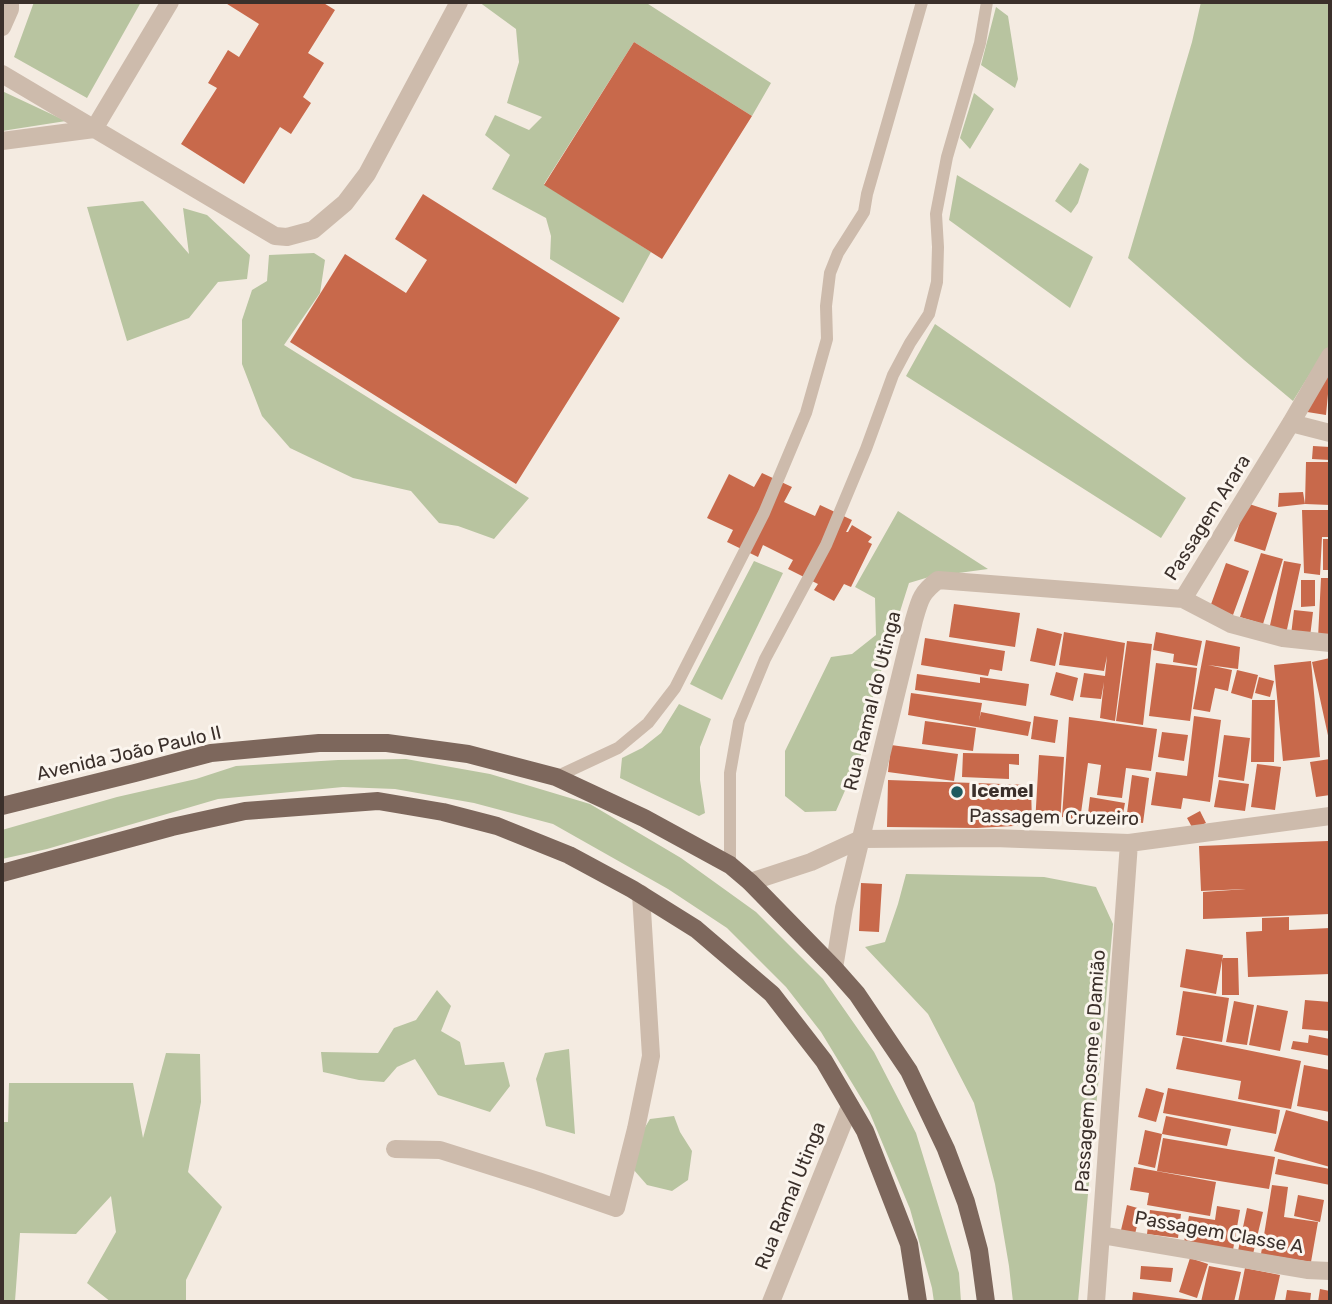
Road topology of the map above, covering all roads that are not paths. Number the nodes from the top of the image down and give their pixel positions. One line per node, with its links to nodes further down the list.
1 (10, 2): 6 (street)
2 (170, 2): 8 (street)
3 (459, 2): 8 (street)
4 (922, 2): 16 (lane)
5 (987, 2): 21 (lane)
6 (2, 27)
7 (2, 74): 8 (street)
8 (94, 129): 9 (street)
9 (2, 141)
10 (1330, 356): 11 (street, Passagem Arara)
11 (1291, 423): 12 (street); 14 (street, Passagem Arara)
12 (1330, 433)
13 (938, 580): 14 (street, Passagem Arara); 19 (street, Rua Ramal do Utinga)
14 (1183, 599): 15 (street)
15 (1330, 643)
16 (556, 777): 17 (main road, Avenida João Paulo II); 21 (main road, Avenida João Paulo II)
17 (2, 806)
18 (1330, 816): 20 (street, Passagem Cruzeiro)
19 (861, 839): 20 (street, Passagem Cruzeiro); 23 (street); 25 (street, Rua Ramal do Utinga)
20 (1129, 843): 28 (street, Passagem Cosme e Damião)
21 (730, 865): 23 (main road, Avenida João Paulo II)
22 (2, 873): 24 (main road)
23 (750, 883): 25 (main road, Avenida João Paulo II)
24 (641, 894): 26 (main road); 27 (street)
25 (834, 968): 32 (main road, Avenida João Paulo II)
26 (850, 1106): 30 (street, Rua Ramal Utinga); 31 (main road)
27 (395, 1149)
28 (1101, 1235): 29 (street, Passagem Classe A); 33 (street, Passagem Cosme e Damião)
29 (1330, 1272)
30 (771, 1302)
31 (918, 1302)
32 (986, 1302)
33 (1096, 1302)

